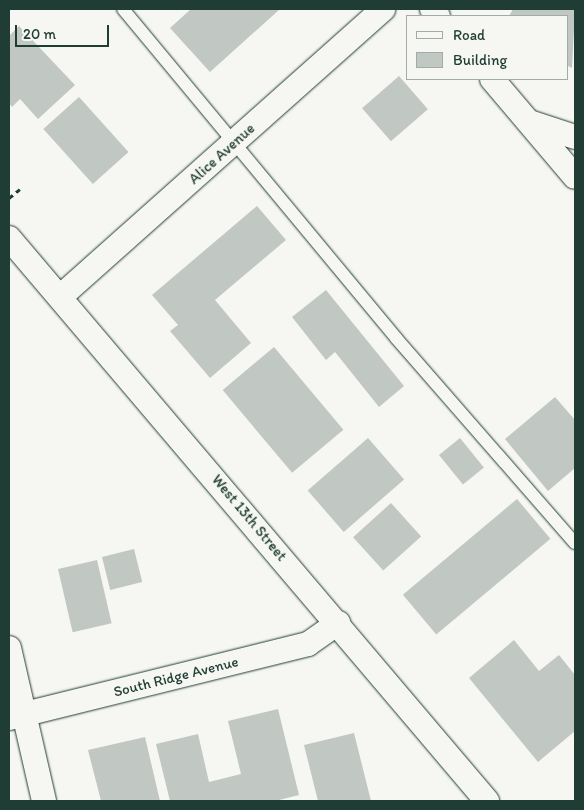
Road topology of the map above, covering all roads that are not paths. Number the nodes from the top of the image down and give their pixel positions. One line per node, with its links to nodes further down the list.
1 (123, 9): 6 (lane)
2 (383, 9): 6 (street, Alice Avenue)
3 (493, 80): 4 (street)
4 (529, 122): 5 (street); 7 (street)
5 (575, 137)
6 (235, 142): 9 (street, Alice Avenue); 10 (lane)
7 (575, 177)
8 (9, 238): 9 (street, West 13th Street)
9 (60, 297): 11 (street, West 13th Street)
10 (575, 544)
11 (338, 623): 13 (street, South Ridge Avenue); 15 (street, West 13th Street)
12 (9, 648): 13 (street)
13 (16, 716): 14 (street)
14 (44, 801)
15 (487, 801)

